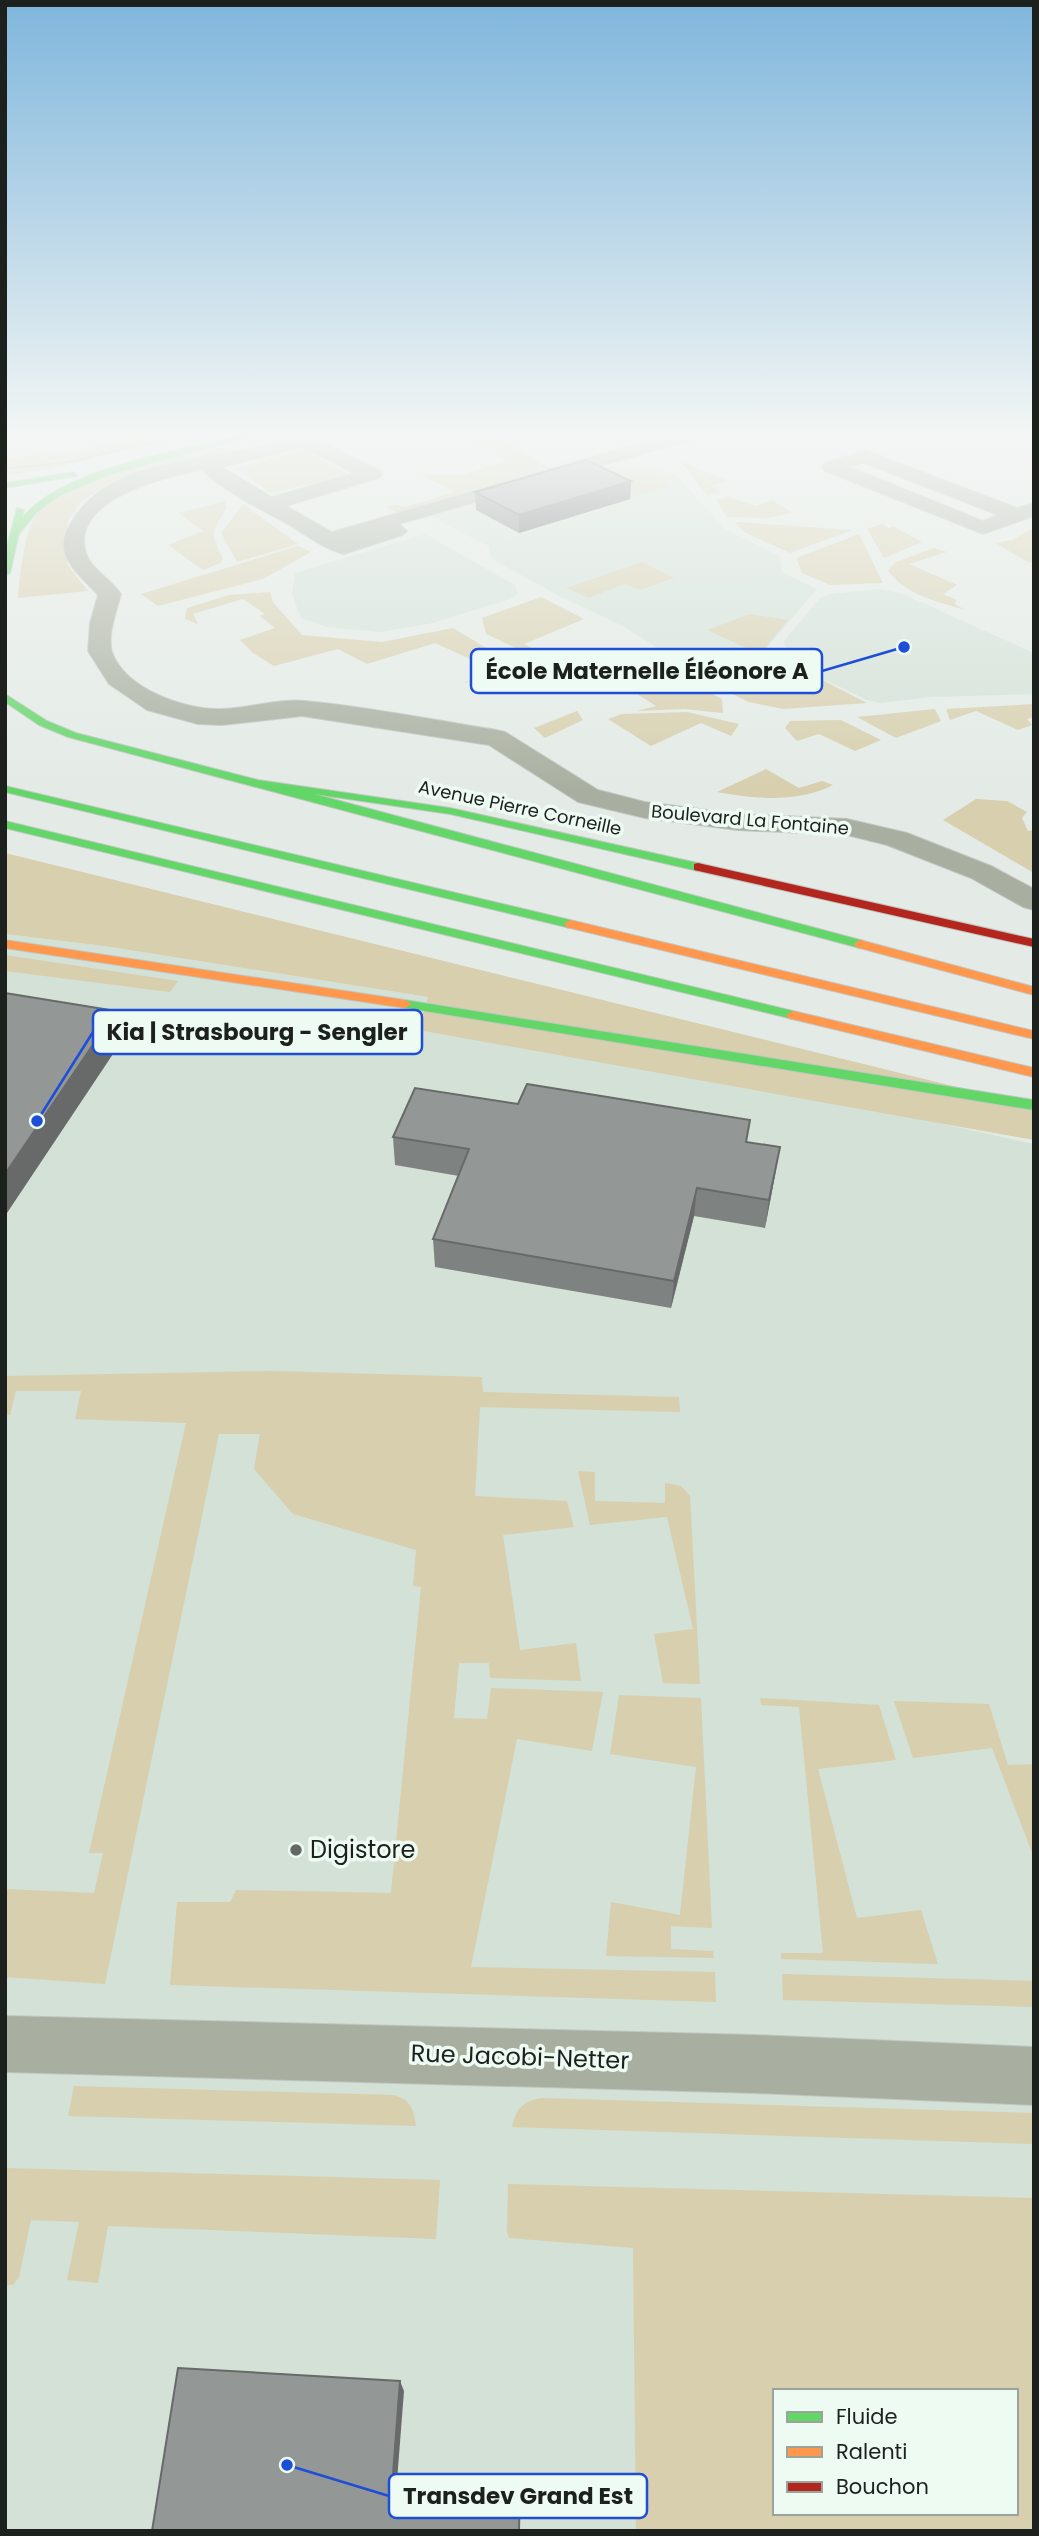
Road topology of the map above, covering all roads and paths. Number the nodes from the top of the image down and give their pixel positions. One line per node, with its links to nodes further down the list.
1 (10, 554): 3 (main road)
2 (76, 554): 8 (street, Boulevard La Fontaine)
3 (5, 573)
4 (5, 697): 5 (main road, Avenue Pierre Corneille)
5 (258, 783): 9 (main road, Avenue Pierre Corneille); 11 (main road)
6 (5, 789): 12 (main road)
7 (5, 824): 13 (main road)
8 (1034, 901)
9 (1034, 943)
10 (5, 944): 14 (main road)
11 (1034, 991)
12 (1034, 1035)
13 (1034, 1073)
14 (1034, 1105)
15 (5, 2044): 16 (street, Rue Jacobi-Netter)
16 (1034, 2076)

